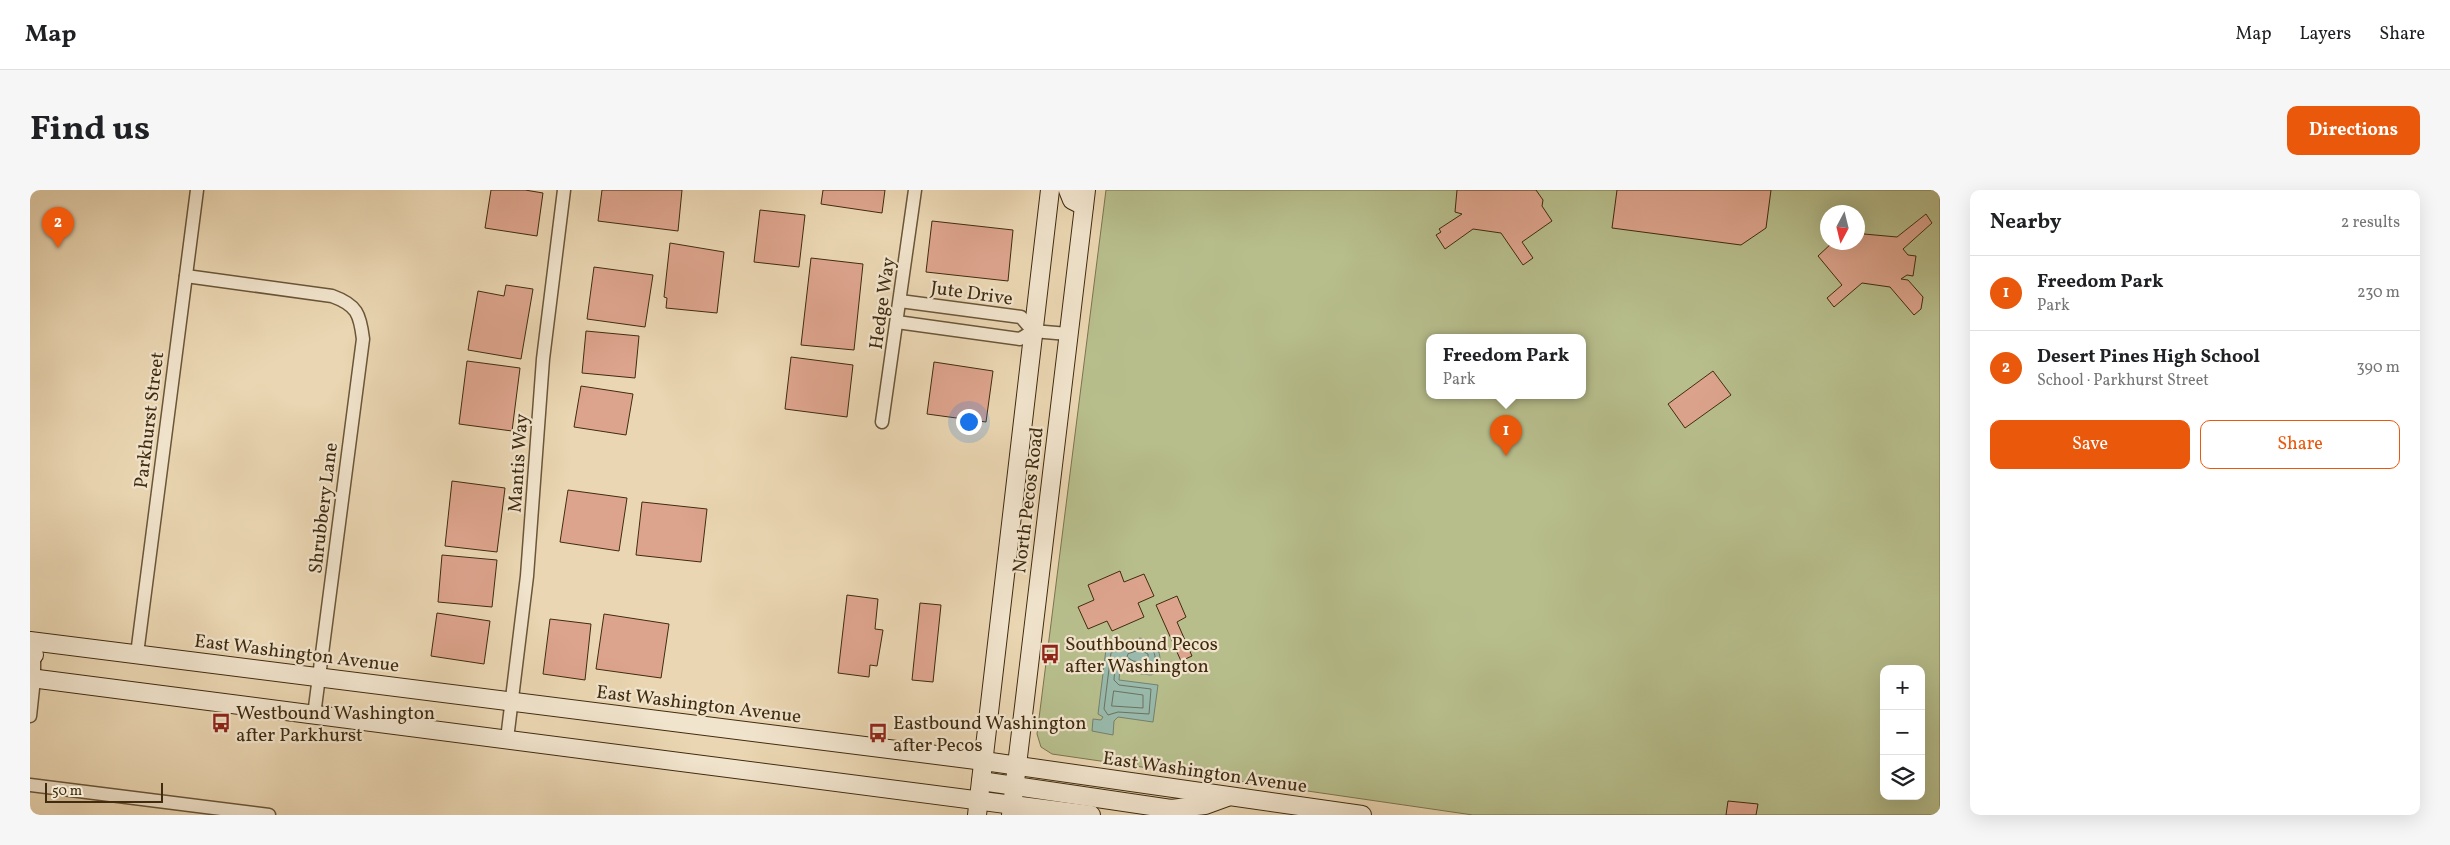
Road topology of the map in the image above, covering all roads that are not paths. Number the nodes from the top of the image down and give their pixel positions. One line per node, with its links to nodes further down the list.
1 (197, 190): 7 (street, Parkhurst Street)
2 (564, 190): 17 (street, Mantis Way)
3 (915, 190): 8 (street, Hedge Way)
4 (1050, 190): 10 (main road, North Pecos Road)
5 (1068, 190): 6 (main road)
6 (1084, 198): 11 (main road, North Pecos Road)
7 (186, 276): 14 (street, Parkhurst Street); 15 (street, Shrubbery Lane)
8 (900, 301): 9 (street, Hedge Way); 10 (street, Jute Drive)
9 (897, 322): 10 (street, Jute Drive); 12 (street, Hedge Way)
10 (1033, 331): 11 (street, Jute Drive); 21 (main road, North Pecos Road)
11 (1068, 334): 22 (main road, North Pecos Road)
12 (882, 422)
13 (32, 648): 14 (main road, East Washington Avenue); 16 (street)
14 (137, 654): 15 (main road, East Washington Avenue)
15 (320, 676): 17 (main road, East Washington Avenue); 18 (street, Shrubbery Lane)
16 (32, 679): 18 (main road); 19 (street)
17 (512, 700): 20 (street, Mantis Way); 21 (main road, East Washington Avenue)
18 (314, 715): 20 (main road)
19 (30, 716)
20 (507, 739): 27 (main road)
21 (984, 760): 22 (main road, East Washington Avenue); 23 (main road, North Pecos Road)
22 (1017, 765): 25 (main road, North Pecos Road); 26 (main road, East Washington Avenue)
23 (981, 781): 25 (main road); 27 (main road, North Pecos Road)
24 (30, 786): 29 (street)
25 (1014, 786): 26 (main road); 28 (main road, North Pecos Road)
26 (1230, 796): 32 (main road, East Washington Avenue)
27 (978, 807): 28 (main road)
28 (1012, 809): 31 (main road)
29 (208, 811): 30 (street)
30 (269, 815)
31 (1091, 815)
32 (1362, 815)

